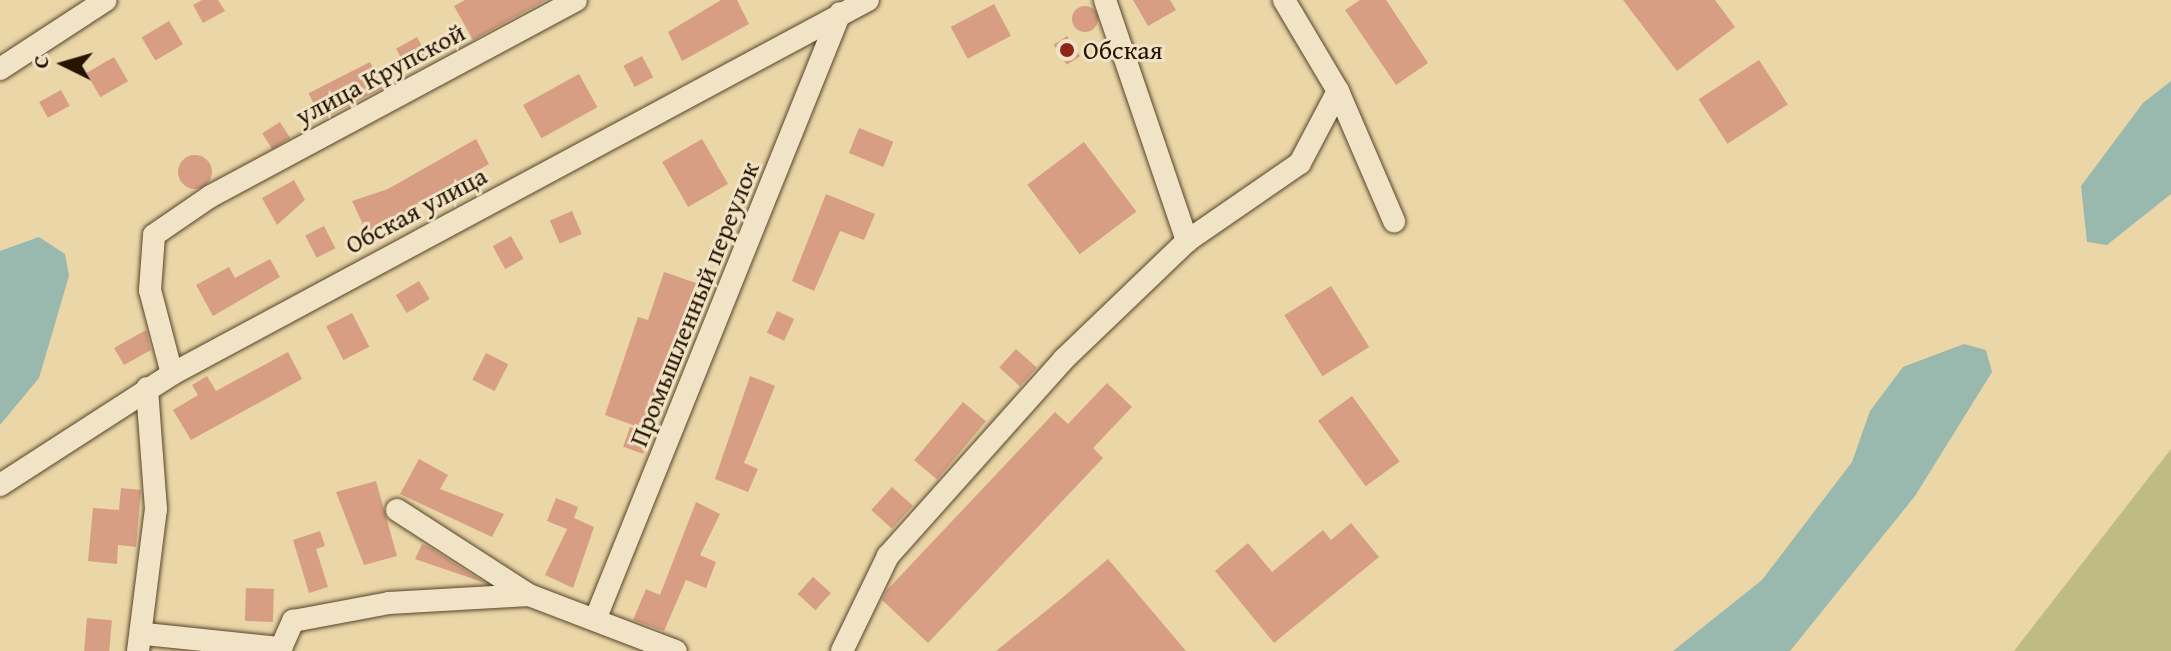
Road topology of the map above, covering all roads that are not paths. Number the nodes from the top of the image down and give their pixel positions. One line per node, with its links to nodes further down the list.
1 (106, 0): 7 (street)
2 (576, 0): 11 (street, улица Крупской)
3 (868, 0): 6 (street, Обская улица)
4 (1105, 0): 10 (street)
5 (1284, 0): 8 (street)
6 (840, 13): 11 (street, Обская улица); 16 (street, Промышленный переулок)
7 (0, 69)
8 (1338, 91): 9 (street); 10 (street)
9 (1394, 221)
10 (1187, 241): 20 (street)
11 (172, 374): 12 (street, Обская улица)
12 (147, 388): 13 (street, Обская улица); 17 (street)
13 (0, 485)
14 (397, 510): 15 (street)
15 (529, 595): 16 (street); 18 (street)
16 (597, 615): 19 (street)
17 (142, 642): 18 (street)
18 (281, 649)
19 (676, 651)
20 (842, 651)

